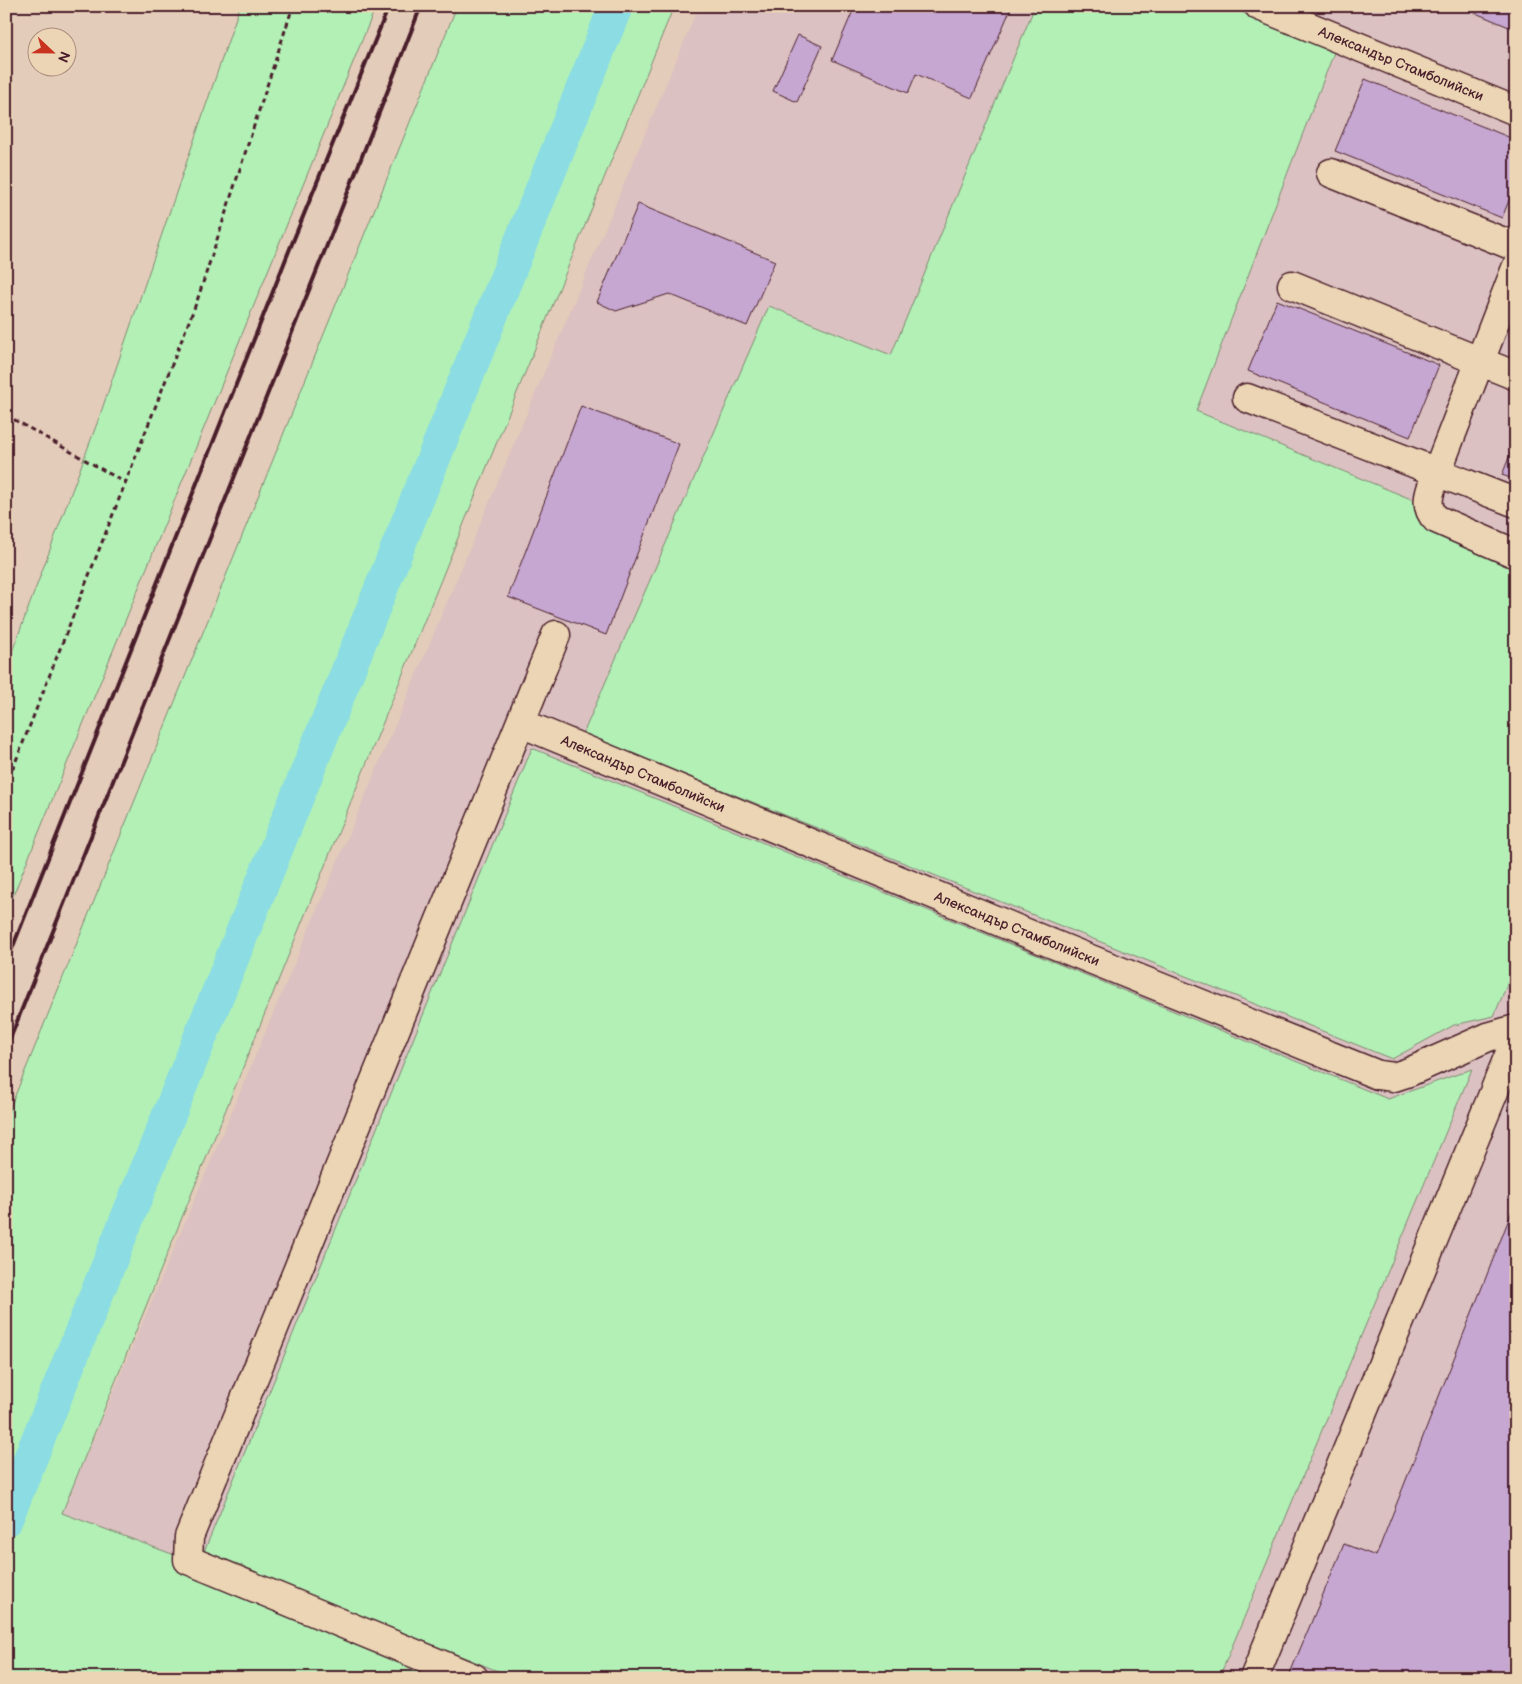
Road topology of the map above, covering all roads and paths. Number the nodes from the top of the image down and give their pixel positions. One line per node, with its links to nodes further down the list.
1 (293, 6): 13 (path)
2 (1259, 6): 3 (street, Александър Стамболийски)
3 (1516, 111)
4 (1331, 173): 5 (street)
5 (1516, 247)
6 (1516, 268): 8 (street)
7 (1292, 285): 8 (street)
8 (1480, 361): 9 (street); 12 (street)
9 (1516, 376)
10 (1247, 398): 12 (street)
11 (6, 415): 13 (path)
12 (1437, 472): 14 (street); 15 (street)
13 (126, 483): 18 (path)
14 (1516, 503)
15 (1516, 554)
16 (556, 635): 17 (street)
17 (521, 723): 19 (street, Александър Стамболийски); 21 (street)
18 (6, 786)
19 (1516, 1028)
20 (1516, 1038): 22 (street)
21 (474, 1678)
22 (1254, 1678)

